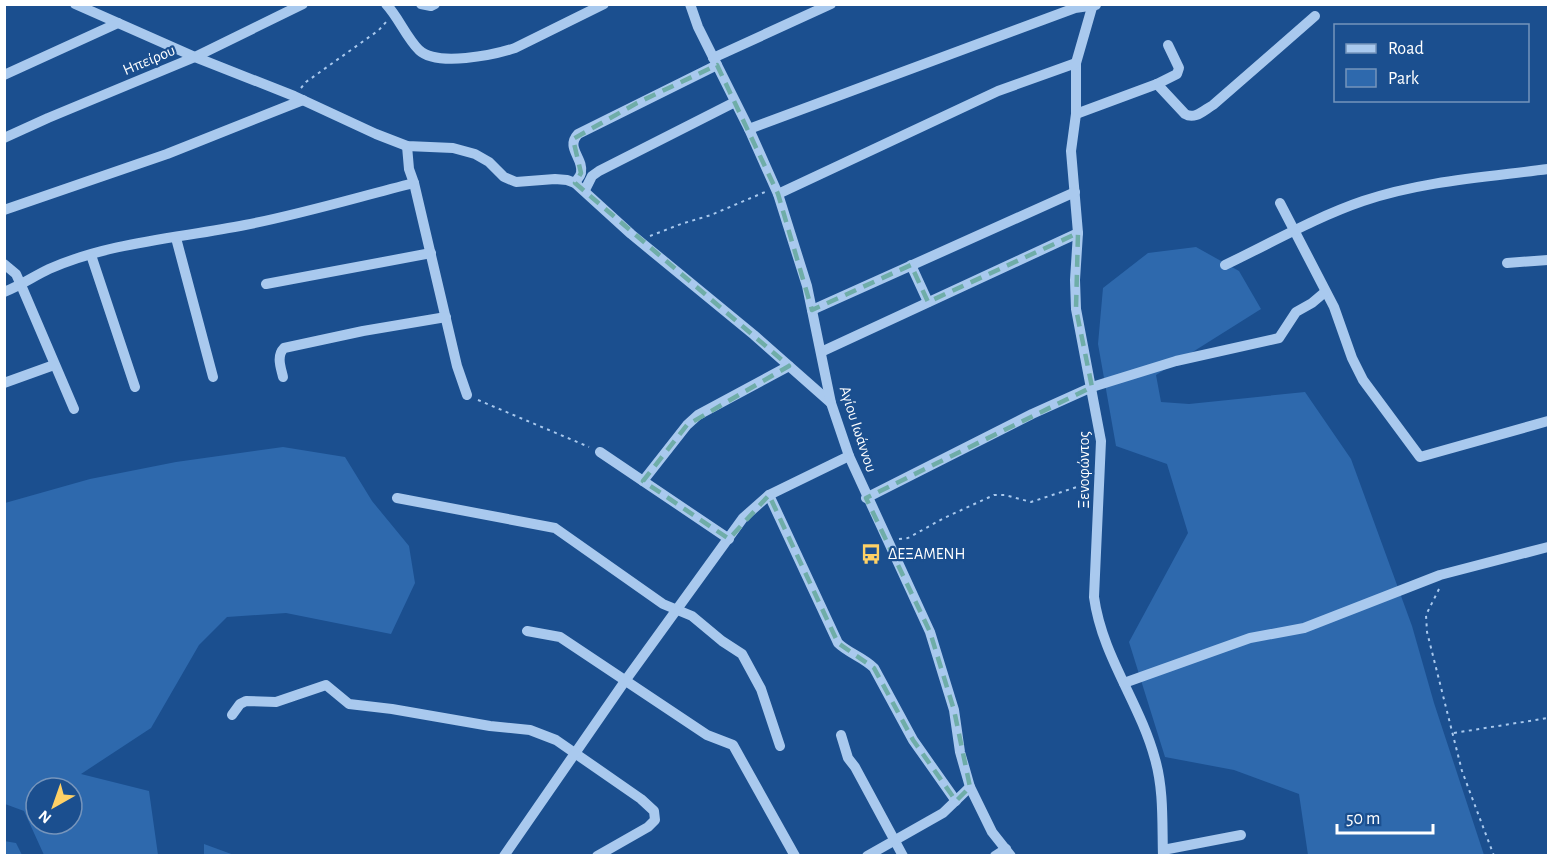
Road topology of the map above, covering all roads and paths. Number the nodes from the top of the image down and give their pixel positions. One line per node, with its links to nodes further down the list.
1 (75, 4): 11 (street)
2 (303, 4): 13 (street, Ηπείρου)
3 (421, 4): 4 (street)
4 (435, 4)
5 (604, 4): 9 (street)
6 (690, 4): 14 (street, Αγίου Ιωάννου)
7 (831, 4): 14 (street)
8 (1094, 5): 15 (street, Ξενοφώντος); 21 (street)
9 (390, 9): 18 (path)
10 (1315, 16): 17 (street)
11 (118, 23): 13 (street); 16 (street)
12 (1168, 45): 17 (street)
13 (195, 57): 18 (street); 22 (street, Ηπείρου)
14 (715, 62): 19 (street, Αγίου Ιωάννου); 26 (street)
15 (1076, 63): 20 (street, Ξενοφώντος); 28 (street)
16 (4, 75)
17 (1157, 84): 20 (street)
18 (299, 98): 23 (street); 31 (street)
19 (735, 102): 21 (street, Αγίου Ιωάννου); 27 (street)
20 (1076, 114): 29 (street, Ξενοφώντος)
21 (749, 129): 28 (street, Αγίου Ιωάννου)
22 (4, 138)
23 (407, 146): 25 (street); 26 (street)
24 (1548, 169): 32 (street)
25 (414, 183): 34 (street); 36 (street)
26 (575, 183): 27 (street)
27 (585, 190): 35 (street)
28 (777, 190): 35 (path); 48 (street, Αγίου Ιωάννου)
29 (1075, 192): 33 (street, Ξενοφώντος); 42 (street)
30 (1280, 203): 32 (street)
31 (4, 210)
32 (1294, 232): 41 (street); 46 (street)
33 (1078, 233): 47 (street); 57 (street, Ξενοφώντος)
34 (176, 238): 37 (street); 53 (street)
35 (641, 242): 52 (street)
36 (431, 253): 43 (street); 49 (street)
37 (91, 255): 44 (street); 56 (street)
38 (1548, 260): 39 (street)
39 (1507, 263)
40 (4, 264): 44 (street)
41 (1225, 264)
42 (911, 265): 47 (street); 48 (street)
43 (266, 284)
44 (21, 285): 45 (street); 51 (street)
45 (4, 292)
46 (1325, 292): 57 (street); 61 (street)
47 (928, 302): 50 (street)
48 (812, 310): 50 (street, Αγίου Ιωάννου)
49 (446, 317): 54 (street); 58 (street)
50 (821, 352): 59 (street, Αγίου Ιωάννου)
51 (54, 365): 55 (street); 60 (street)
52 (789, 366): 59 (street); 65 (street)
53 (213, 377)
54 (283, 377)
55 (4, 383)
56 (135, 387)
57 (1092, 387): 64 (street, Ξενοφώντος); 68 (street)
58 (467, 395): 62 (path)
59 (831, 403): 63 (street, Αγίου Ιωάννου)
60 (74, 409)
61 (1548, 421)
62 (600, 452): 65 (street)
63 (849, 456): 66 (street); 68 (street, Αγίου Ιωάννου)
64 (1100, 479): 70 (path); 76 (street, Ξενοφώντος)
65 (644, 481): 69 (street)
66 (769, 495): 69 (street); 84 (street)
67 (397, 498): 73 (street)
68 (866, 498): 70 (street, Αγίου Ιωάννου)
69 (729, 539): 73 (street)
70 (888, 541): 83 (street, Αγίου Ιωάννου)
71 (1548, 548): 72 (street)
72 (1447, 573): 76 (street); 79 (path)
73 (677, 609): 75 (street); 81 (street)
74 (526, 631): 75 (street)
75 (625, 681): 82 (street); 91 (street)
76 (1124, 683): 88 (street, Ξενοφώντος)
77 (232, 715): 82 (street)
78 (1548, 718): 79 (path)
79 (1453, 733): 95 (path)
80 (841, 735): 86 (street)
81 (780, 746)
82 (576, 754): 89 (street); 90 (street)
83 (970, 787): 84 (street); 87 (street, Αγίου Ιωάννου)
84 (956, 801): 86 (street)
85 (1241, 835): 88 (street)
86 (894, 841): 92 (street); 93 (street)
87 (1008, 852): 94 (street)
88 (1163, 853)
89 (504, 855)
90 (597, 855)
91 (795, 855)
92 (867, 855)
93 (903, 855)
94 (995, 855)
95 (1494, 855)

